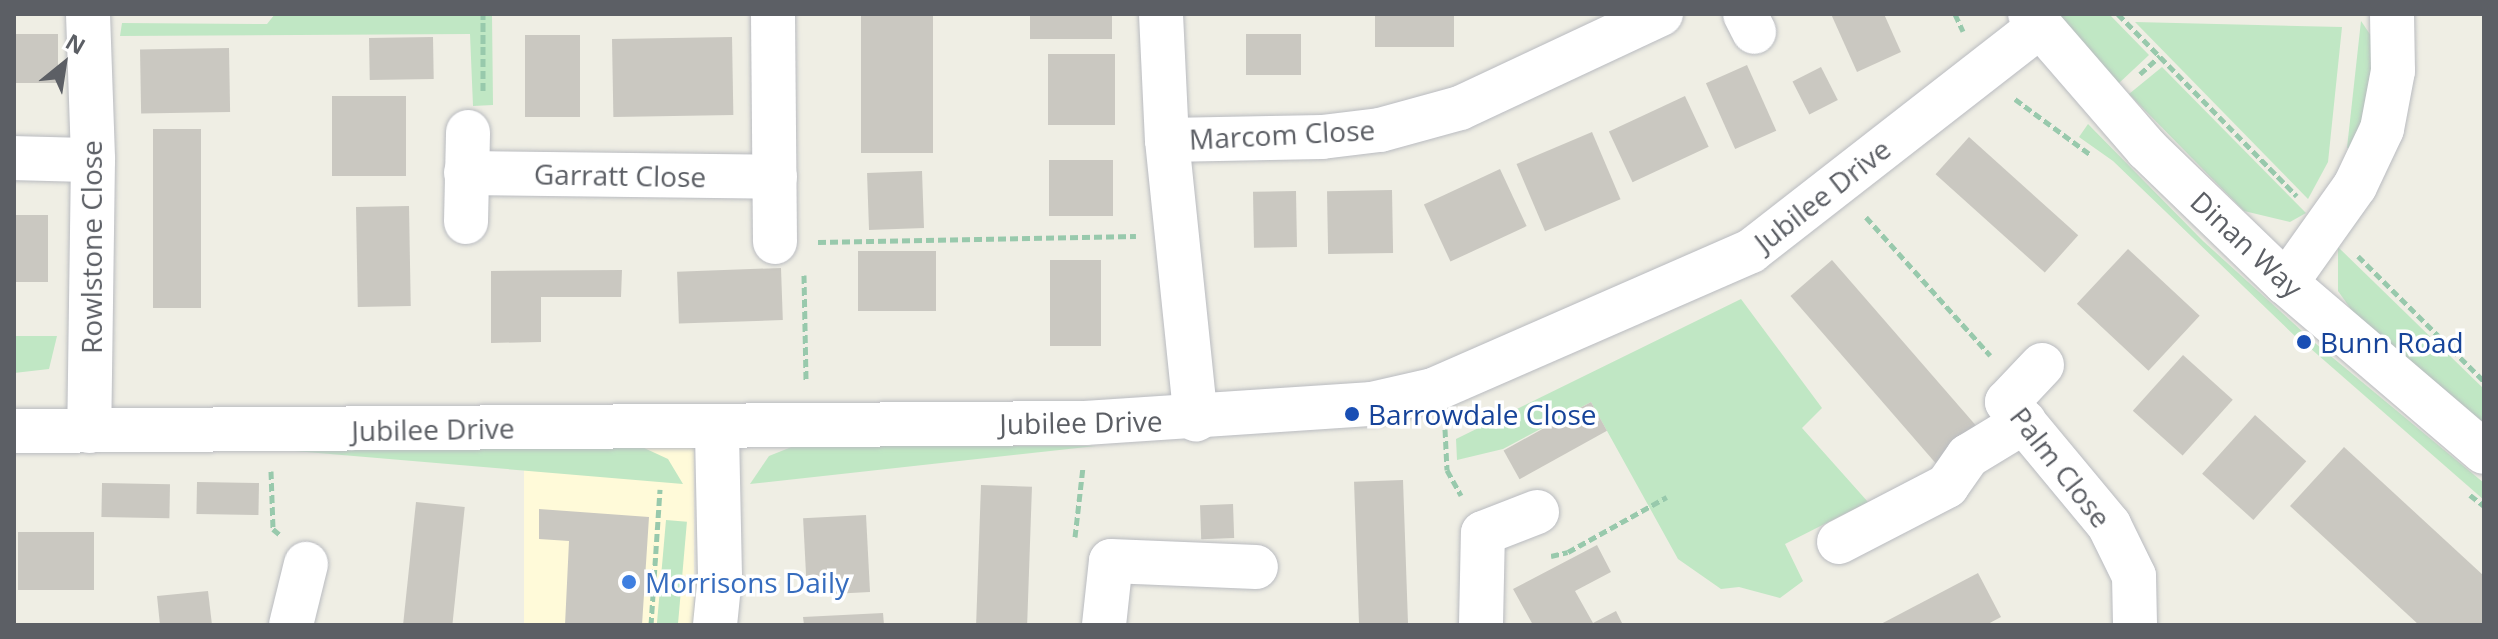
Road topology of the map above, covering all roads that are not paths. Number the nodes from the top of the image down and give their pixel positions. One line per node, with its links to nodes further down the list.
1 (88, 14): 9 (street, Rowlstone Close)
2 (773, 14): 10 (street)
3 (1161, 14): 7 (street)
4 (1661, 14): 7 (street, Marcom Close)
5 (2392, 14): 13 (street)
6 (2035, 20): 13 (street, Dinan Way); 14 (street, Jubilee Drive)
7 (1167, 140): 14 (street)
8 (14, 158): 9 (street)
9 (93, 160): 17 (street, Rowlstone Close)
10 (775, 177): 11 (street, Garratt Close); 12 (street)
11 (466, 222)
12 (790, 242)
13 (2286, 283): 18 (street, Dinan Way)
14 (1196, 420): 15 (street, Jubilee Drive)
15 (717, 428): 17 (street, Jubilee Drive); 24 (street)
16 (14, 431): 17 (street, Jubilee Drive)
17 (89, 431)
18 (2484, 452)
19 (1537, 512): 26 (street)
20 (1839, 542): 27 (street, Palm Close)
21 (306, 564): 23 (street)
22 (1256, 567): 25 (street)
23 (291, 625)
24 (715, 625)
25 (1104, 625)
26 (1481, 625)
27 (2135, 625)

